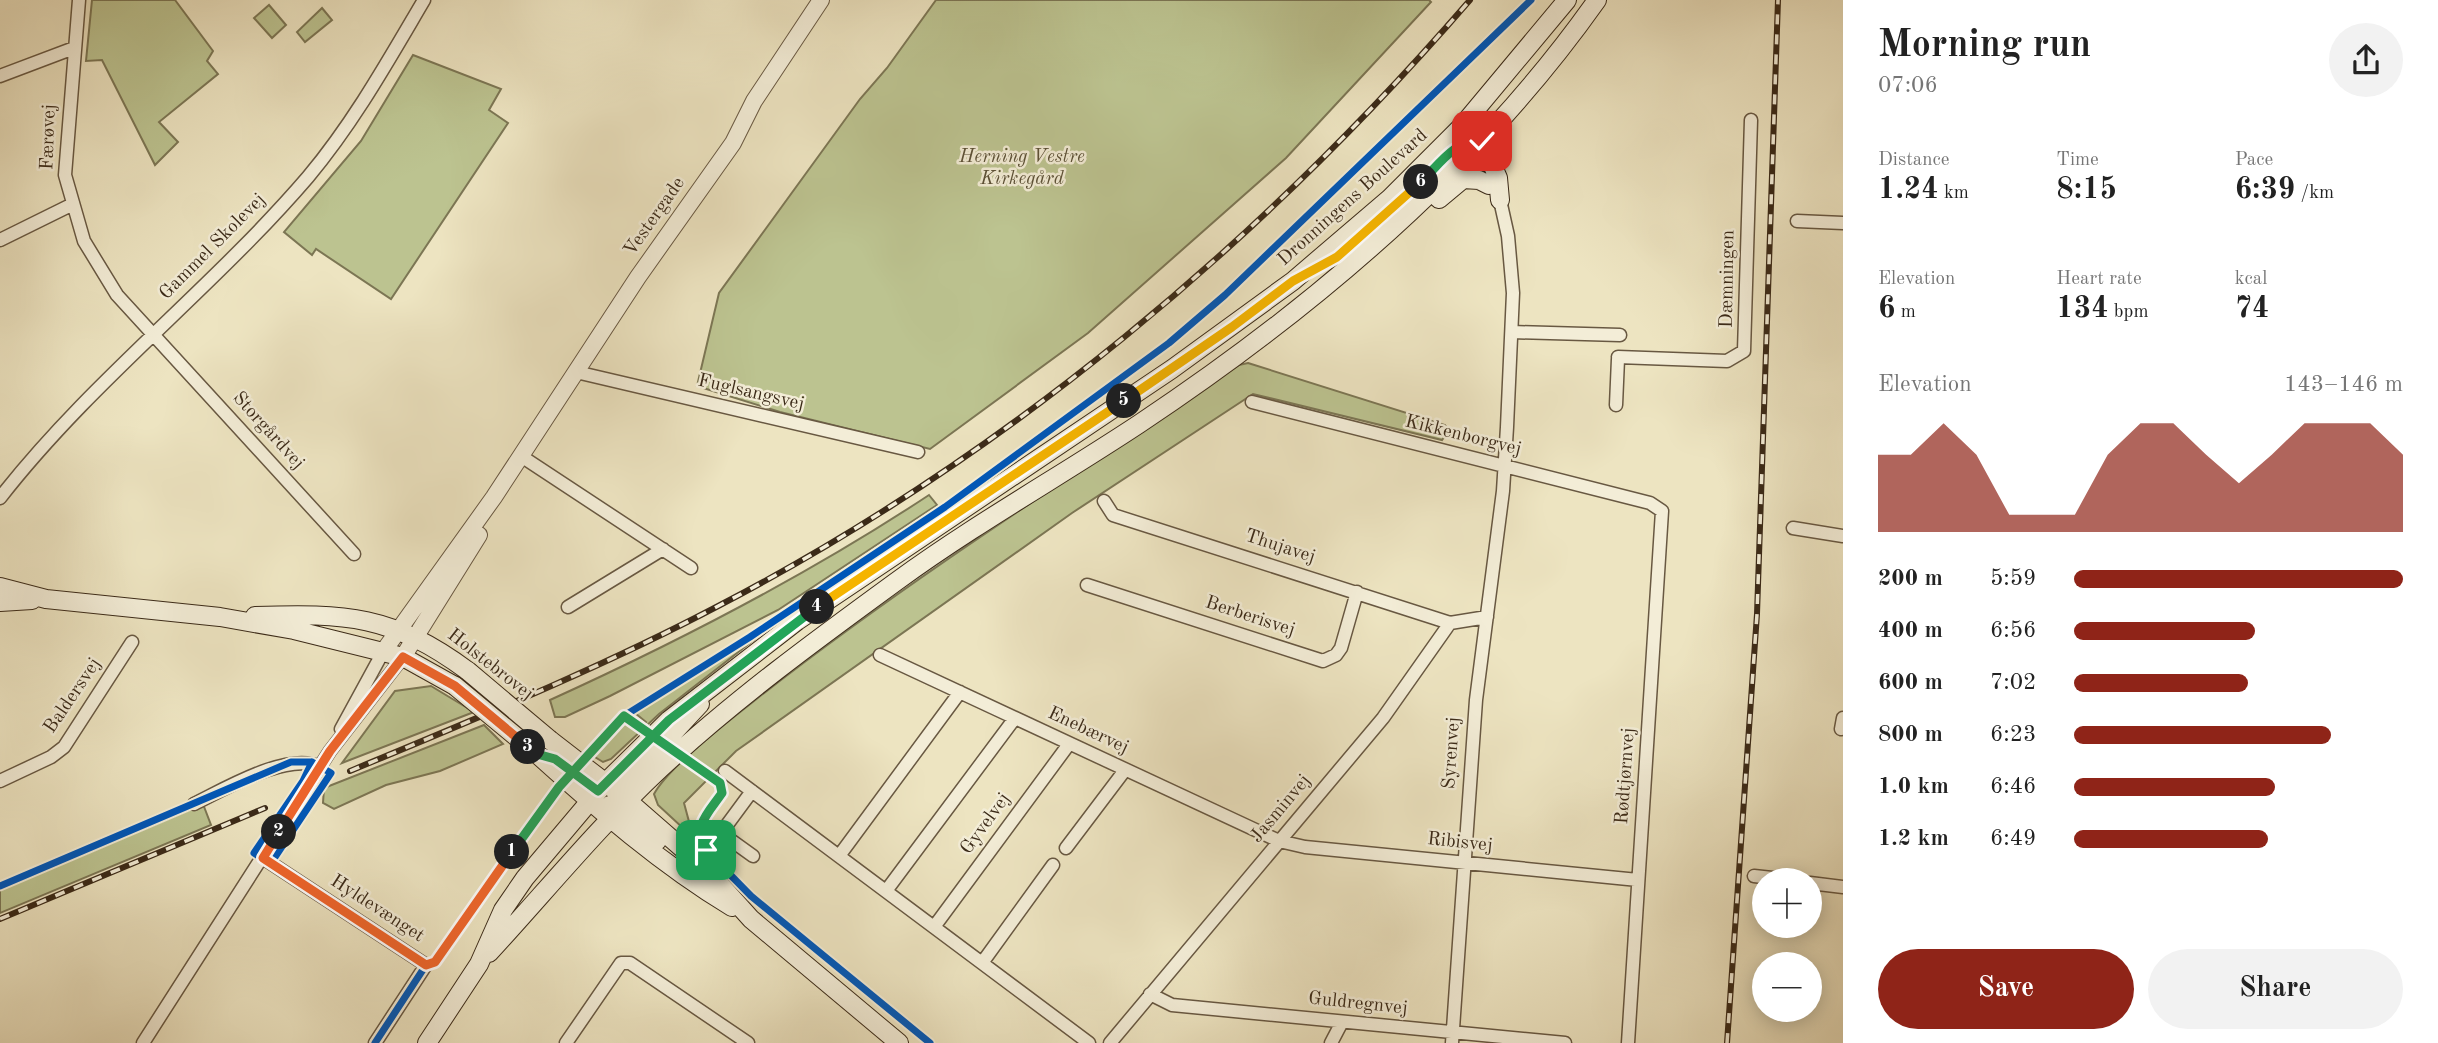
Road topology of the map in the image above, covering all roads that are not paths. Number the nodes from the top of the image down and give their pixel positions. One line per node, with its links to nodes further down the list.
1 (79, 0): 7 (street, Færøvej)
2 (424, 0): 20 (street, Gammel Skolevej)
3 (821, 0): 22 (street, Vestergade)
4 (1567, 0): 6 (main road, Dronningens Boulevard)
5 (1597, 0): 10 (main road)
6 (1531, 45): 10 (main road); 18 (main road, Dronningens Boulevard)
7 (74, 48): 8 (street); 13 (street, Færøvej)
8 (0, 76)
9 (1751, 120): 24 (street, Dæmningen)
10 (1475, 143): 11 (main road); 12 (main road); 14 (main road); 18 (main road)
11 (1489, 185): 12 (main road); 14 (main road)
12 (1500, 200): 19 (street)
13 (71, 205): 17 (street); 20 (street, Færøvej)
14 (1403, 218): 58 (main road)
15 (1797, 221): 16 (street)
16 (1843, 223)
17 (0, 240)
18 (1293, 281): 58 (main road, Dronningens Boulevard)
19 (1511, 332): 21 (street); 27 (street)
20 (152, 334): 28 (street, Gammel Skolevej); 34 (street, Storgårdvej)
21 (1620, 335)
22 (576, 372): 25 (street, Fuglsangsvej); 26 (street, Vestergade)
23 (1252, 402): 27 (street, Kikkenborgvej)
24 (1616, 405)
25 (918, 452)
26 (521, 456): 33 (street); 45 (street, Vestergade)
27 (1504, 467): 30 (street, Kikkenborgvej); 43 (street, Syrenvej)
28 (0, 498)
29 (1104, 500): 38 (street, Thujavej)
30 (1662, 511): 67 (street, Rødtjørnvej)
31 (1793, 528): 32 (street)
32 (1843, 536)
33 (663, 550): 35 (street); 41 (street)
34 (354, 554)
35 (691, 568)
36 (1087, 586): 38 (street, Berberisvej)
37 (0, 587): 39 (main road, Holstebrovej)
38 (1357, 592): 44 (street, Thujavej)
39 (46, 599): 40 (main road, Holstebrovej); 42 (main road, Holstebrovej)
40 (0, 603)
41 (568, 607)
42 (220, 617): 45 (main road, Holstebrovej); 45 (main road, Holstebrovej)
43 (1487, 617): 44 (street); 65 (street, Syrenvej)
44 (1450, 623): 60 (street, Jasminvej)
45 (397, 641): 48 (main road, Holstebrovej); 52 (street); 58 (main road, Holstebrovej, bridge)
46 (132, 642): 56 (street, Baldersvej)
47 (880, 655): 49 (street, Enebærvej)
48 (403, 657): 52 (street); 58 (main road, Holstebrovej, bridge)
49 (960, 692): 50 (street, Enebærvej); 63 (street)
50 (1015, 718): 51 (street, Enebærvej); 70 (street, Gyvelvej)
51 (1069, 744): 54 (street, Enebærvej); 72 (street, Gyvelvej)
52 (330, 751): 53 (street)
53 (320, 767): 59 (street); 64 (street)
54 (1125, 770): 60 (street, Enebærvej); 61 (street)
55 (725, 771): 57 (street)
56 (0, 781)
57 (752, 791): 62 (street); 63 (street)
58 (609, 801): 71 (main road); 71 (main road); 74 (main road); 74 (main road)
59 (194, 804)
60 (1279, 841): 65 (street, Ribisvej); 75 (street, Jasminvej)
61 (1066, 848)
62 (753, 856)
63 (839, 856): 70 (street)
64 (263, 858): 78 (street); 79 (street, Hyldevænget)
65 (1463, 863): 67 (street, Ribisvej); 77 (street, Syrenvej)
66 (1053, 865): 73 (street)
67 (1638, 880): 88 (street, Rødtjørnvej)
68 (1822, 884): 69 (street)
69 (1843, 887)
70 (886, 891): 72 (street)
71 (751, 919): 83 (main road)
72 (934, 927): 73 (street)
73 (982, 963): 84 (street)
74 (479, 964): 80 (main road)
75 (1150, 995): 76 (street, Guldregnvej); 85 (street, Jasminvej)
76 (1342, 1022): 77 (street, Guldregnvej); 86 (street)
77 (1452, 1038): 87 (street, Guldregnvej)
78 (143, 1043)
79 (375, 1043)
80 (427, 1043)
81 (566, 1043): 82 (street)
82 (748, 1043)
83 (899, 1043)
84 (1089, 1043)
85 (1110, 1043)
86 (1331, 1043)
87 (1565, 1043)
88 (1628, 1043)

